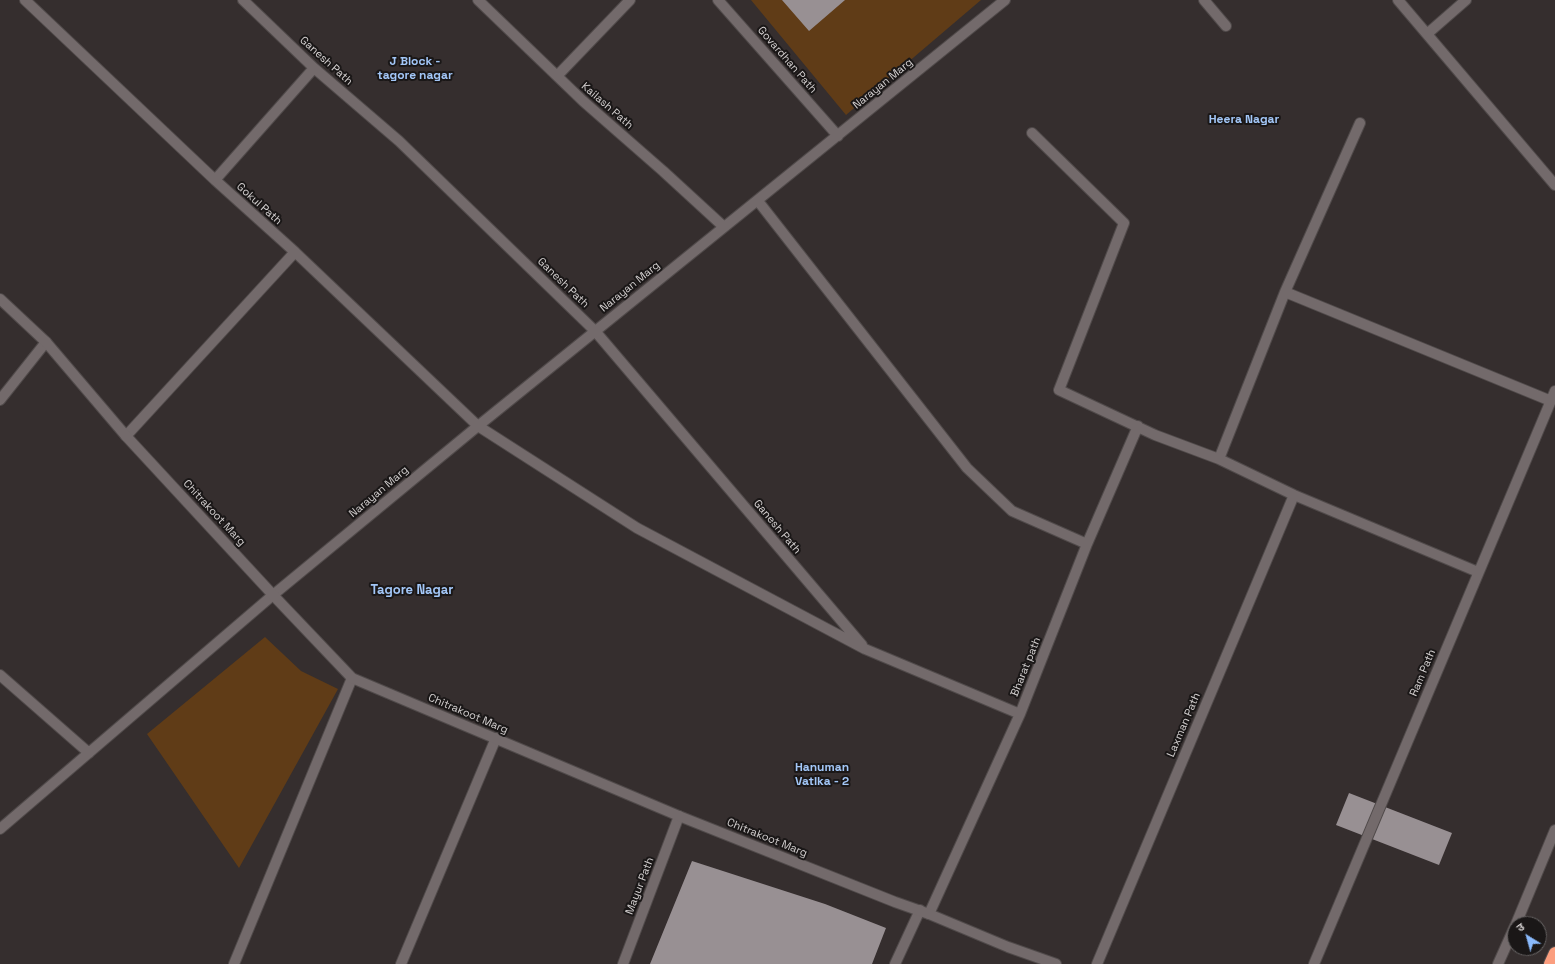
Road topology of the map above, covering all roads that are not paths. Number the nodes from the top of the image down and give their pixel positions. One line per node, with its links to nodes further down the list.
1 (25, 0): 17 (street, Gokul Path)
2 (243, 0): 12 (street, Ganesh Path)
3 (478, 0): 13 (street, Kailash Path)
4 (630, 0): 13 (street)
5 (718, 0): 16 (street, Govardhan Path)
6 (1005, 0): 16 (street, Narayan Marg)
7 (1204, 0): 10 (street)
8 (1398, 0): 11 (street)
9 (1466, 0): 11 (street)
10 (1226, 26)
11 (1428, 34): 18 (street)
12 (314, 68): 17 (street); 24 (street, Ganesh Path)
13 (557, 76): 20 (street, Kailash Path)
14 (1360, 124): 22 (street)
15 (1032, 133): 30 (street)
16 (838, 136): 19 (street, Narayan Marg)
17 (215, 180): 21 (street, Gokul Path)
18 (1555, 185)
19 (758, 201): 20 (street, Narayan Marg); 34 (street)
20 (724, 226): 24 (street, Narayan Marg)
21 (294, 252): 29 (street, Gokul Path); 31 (street)
22 (1285, 292): 28 (street); 32 (street)
23 (0, 299): 25 (street, Chitrakoot Marg)
24 (596, 331): 29 (street, Narayan Marg); 37 (street, Ganesh Path)
25 (46, 342): 27 (street); 31 (street, Chitrakoot Marg)
26 (1555, 391): 28 (street, Ram Path)
27 (0, 400)
28 (1551, 401): 35 (street, Ram Path)
29 (478, 426): 36 (street, Narayan Marg); 37 (street, Gokul Path)
30 (1138, 426): 32 (street); 34 (street, Bharat path)
31 (126, 436): 36 (street, Chitrakoot Marg)
32 (1218, 459): 33 (street)
33 (1294, 494): 35 (street); 55 (street, Laxman Path)
34 (1087, 544): 40 (street, Bharat path)
35 (1478, 572): 56 (street, Ram Path)
36 (273, 595): 39 (street, Chitrakoot Marg); 42 (street, Narayan Marg)
37 (866, 649): 40 (street, Gokul Path)
38 (0, 675): 42 (street)
39 (352, 678): 41 (street, Chitrakoot Marg); 50 (street)
40 (1020, 714): 46 (street, Bharat path)
41 (496, 738): 43 (street, Chitrakoot Marg); 51 (street)
42 (89, 753): 44 (street, Narayan Marg)
43 (679, 816): 46 (street, Chitrakoot Marg); 52 (street, Mayur Path)
44 (0, 830)
45 (1555, 830): 47 (street)
46 (924, 912): 53 (street, Bharat path); 54 (street, Chitrakoot Marg)
47 (1519, 916)
48 (1507, 943): 57 (street)
49 (1555, 953): 58 (highway)
50 (234, 964)
51 (401, 964)
52 (623, 964)
53 (895, 964)
54 (1056, 964)
55 (1097, 964)
56 (1314, 964)
57 (1498, 964)
58 (1550, 964)

